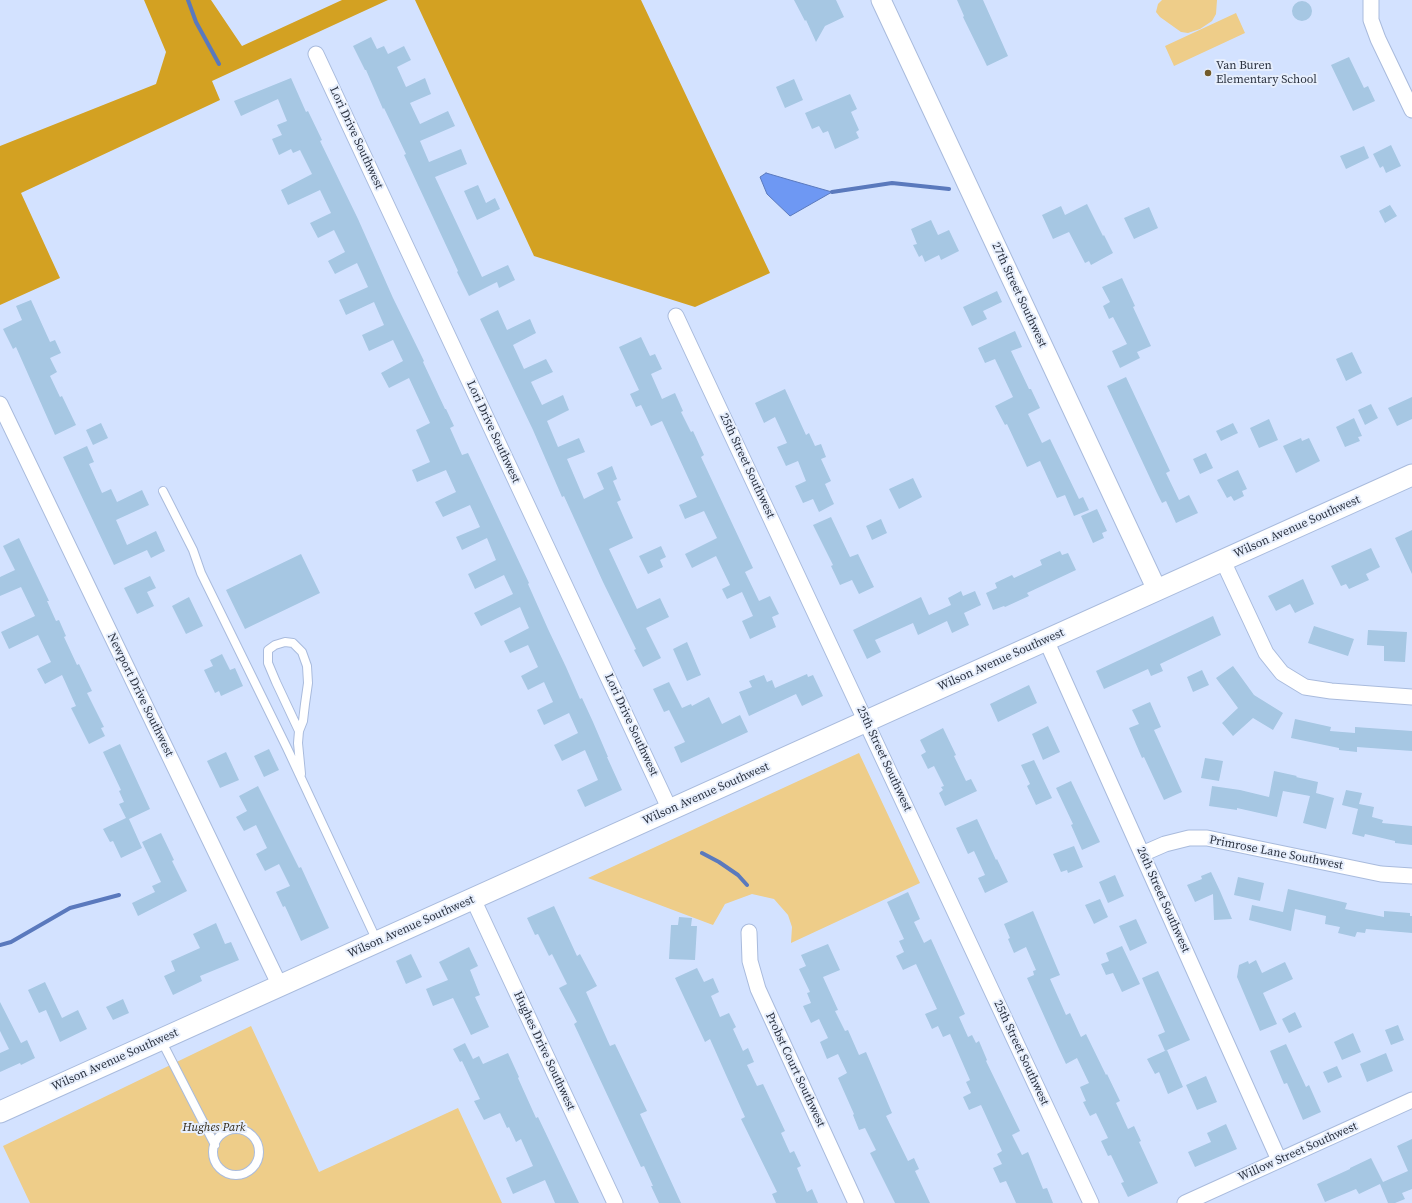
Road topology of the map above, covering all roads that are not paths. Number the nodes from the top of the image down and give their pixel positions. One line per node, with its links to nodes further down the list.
1 (882, 0): 10 (street, 27th Street Southwest)
2 (1371, 0): 4 (street)
3 (316, 54): 16 (street, Lori Drive Southwest)
4 (1412, 110)
5 (676, 316): 13 (street, 25th Street Southwest)
6 (0, 404): 22 (street, Newport Drive Southwest)
7 (1412, 476): 9 (main road, Wilson Avenue Southwest)
8 (163, 491): 15 (lane)
9 (1223, 561): 10 (main road, Wilson Avenue Southwest); 12 (street)
10 (1157, 590): 11 (main road, Wilson Avenue Southwest)
11 (1046, 640): 13 (main road, Wilson Avenue Southwest); 17 (street, 26th Street Southwest)
12 (1412, 697)
13 (866, 721): 16 (main road, Wilson Avenue Southwest); 30 (street, 25th Street Southwest)
14 (299, 731): 14 (lane); 15 (lane)
15 (301, 779): 21 (lane)
16 (670, 810): 19 (main road, Wilson Avenue Southwest)
17 (1142, 854): 18 (street, Primrose Lane Southwest); 27 (street, 26th Street Southwest)
18 (1412, 876)
19 (473, 898): 21 (main road, Wilson Avenue Southwest); 28 (street, Hughes Drive Southwest)
20 (749, 932): 29 (street, Probst Court Southwest)
21 (378, 942): 22 (main road, Wilson Avenue Southwest)
22 (280, 986): 23 (main road, Wilson Avenue Southwest)
23 (161, 1039): 25 (main road, Wilson Avenue Southwest); 26 (lane)
24 (1412, 1100): 27 (street, Willow Street Southwest)
25 (0, 1112)
26 (215, 1145): 26 (lane)
27 (1279, 1160): 31 (street, Willow Street Southwest)
28 (615, 1203)
29 (856, 1203)
30 (1091, 1203)
31 (1185, 1203)

